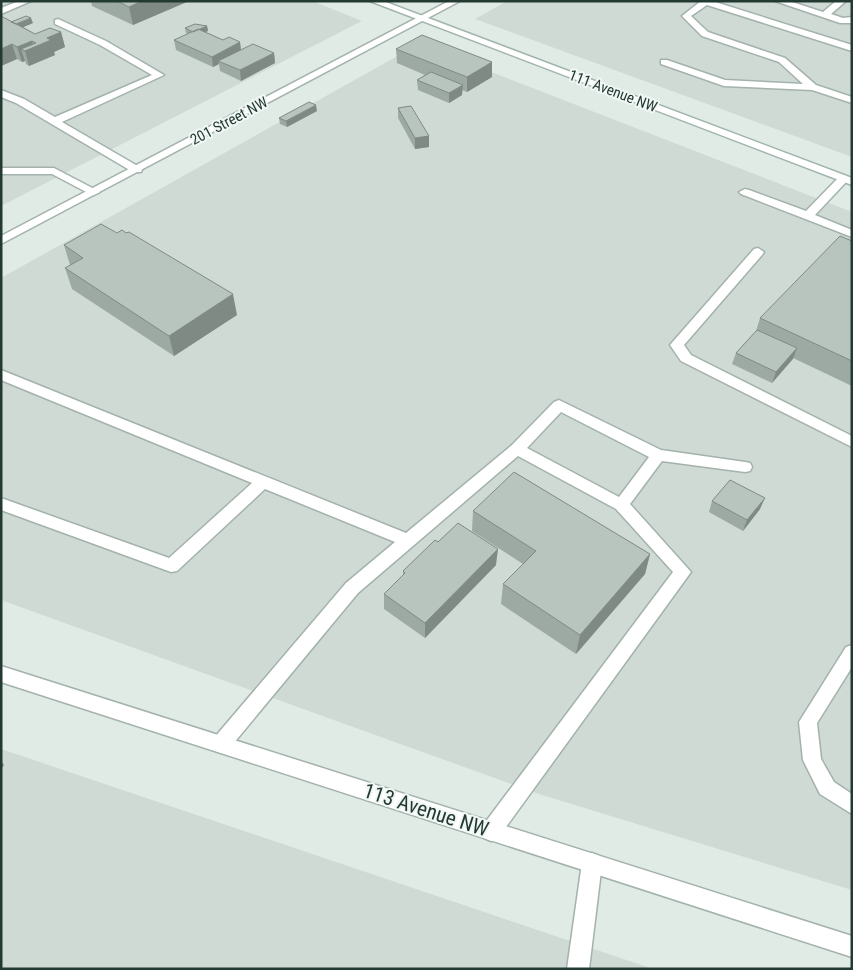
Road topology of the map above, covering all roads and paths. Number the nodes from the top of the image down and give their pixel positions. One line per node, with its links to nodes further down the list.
1 (27, 1): 7 (street)
2 (374, 1): 9 (street, 111 Avenue NW)
3 (456, 1): 9 (street, 201 Street NW)
4 (842, 1): 8 (street)
5 (706, 2): 12 (street); 14 (street)
6 (783, 2): 8 (street)
7 (1, 11)
8 (825, 16): 10 (street)
9 (422, 19): 18 (street, 201 Street NW); 20 (street, 111 Avenue NW)
10 (849, 21)
11 (58, 22): 17 (street)
12 (851, 46)
13 (664, 62): 14 (street)
14 (813, 87): 16 (street)
15 (1, 93): 17 (street)
16 (852, 100)
17 (55, 121): 18 (street)
18 (136, 170): 21 (street, 201 Street NW)
19 (1, 171): 21 (street)
20 (848, 180): 23 (street)
21 (94, 192): 25 (street, 201 Street NW)
22 (745, 192): 23 (street)
23 (808, 216): 24 (street)
24 (852, 234)
25 (1, 241)
26 (758, 252): 28 (street)
27 (1, 375): 32 (street)
28 (852, 442)
29 (517, 449): 30 (street); 34 (street); 35 (street)
30 (658, 455): 31 (street); 34 (street)
31 (746, 467)
32 (264, 482): 33 (street); 35 (street)
33 (1, 504)
34 (621, 505): 40 (street)
35 (406, 540): 38 (street)
36 (852, 652): 39 (street)
37 (1, 674): 38 (street, 113 Avenue NW)
38 (221, 744): 40 (street, 113 Avenue NW)
39 (852, 805)
40 (492, 831): 41 (street, 113 Avenue NW)
41 (592, 863): 42 (street, 113 Avenue NW); 43 (street)
42 (852, 947)
43 (578, 969)

